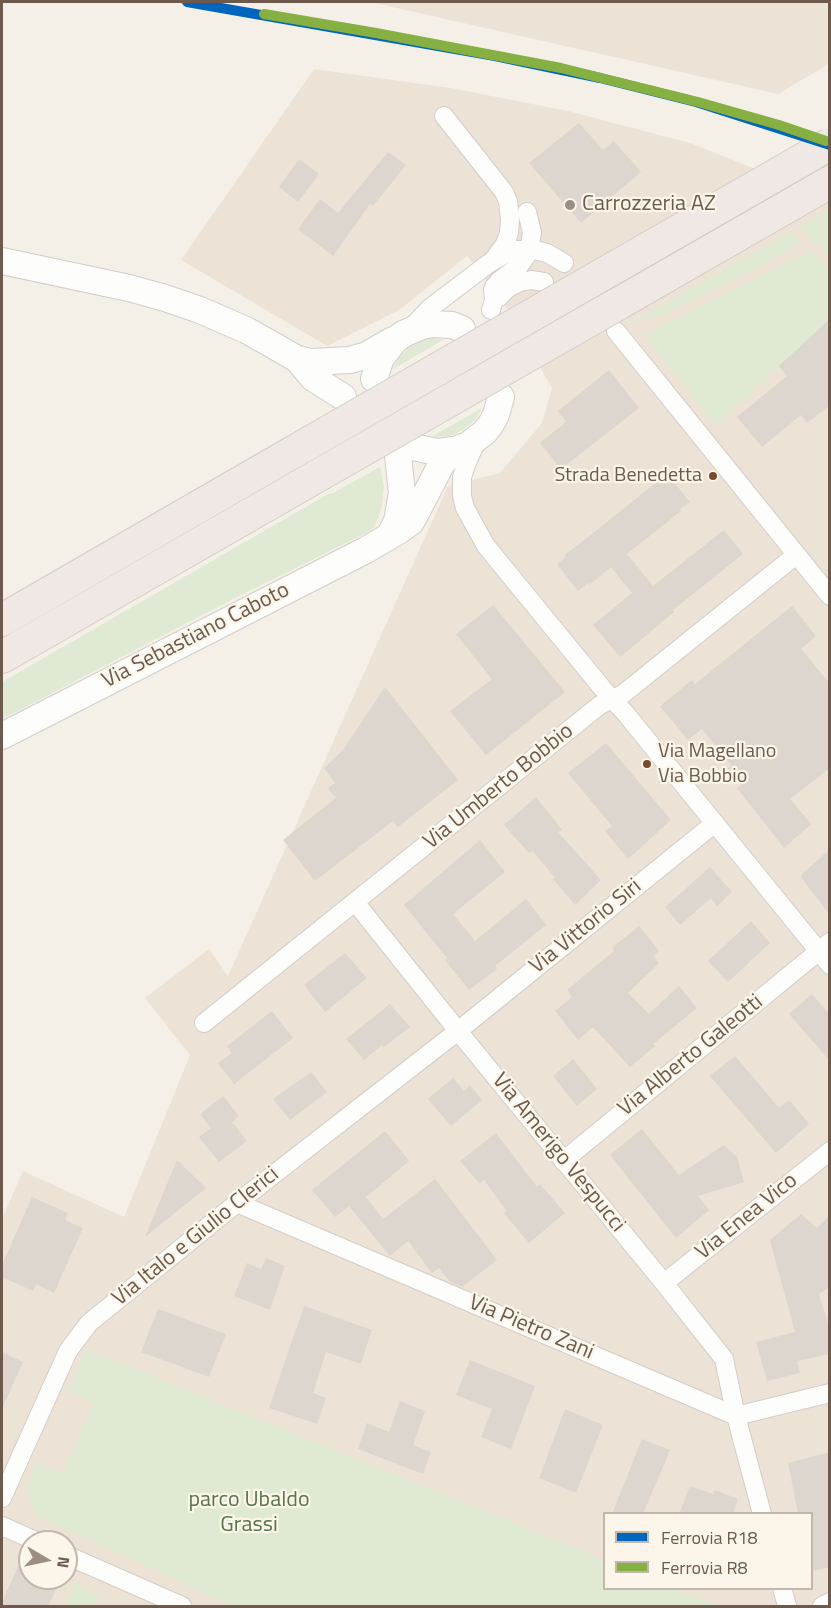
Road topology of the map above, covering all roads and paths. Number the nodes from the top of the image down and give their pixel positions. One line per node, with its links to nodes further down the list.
1 (444, 116): 4 (street)
2 (830, 144): 22 (highway, bridge)
3 (830, 182): 23 (highway, bridge)
4 (504, 192): 5 (street); 8 (street)
5 (527, 212): 6 (street); 6 (street)
6 (530, 250): 8 (street); 9 (street)
7 (2, 261): 13 (street)
8 (488, 264): 12 (street)
9 (544, 282)
10 (462, 329): 12 (street)
11 (616, 331): 20 (street)
12 (403, 334): 13 (street); 14 (street)
13 (297, 359): 15 (street)
14 (374, 379)
15 (343, 397)
16 (501, 397): 17 (street)
17 (485, 432): 18 (street, Via Sebastiano Caboto); 24 (street)
18 (462, 447): 19 (street, Via Sebastiano Caboto); 19 (street)
19 (390, 535): 25 (street, Via Sebastiano Caboto)
20 (796, 555): 21 (street); 24 (street, Via Umberto Bobbio)
21 (830, 596)
22 (2, 620)
23 (2, 657)
24 (613, 700): 26 (street); 27 (street, Via Umberto Bobbio)
25 (2, 736)
26 (715, 823): 28 (street); 30 (street, Via Vittorio Siri)
27 (355, 902): 29 (street, Via Umberto Bobbio); 30 (street, Via Amerigo Vespucci)
28 (826, 953): 32 (street, Via Alberto Galeotti)
29 (204, 1023)
30 (458, 1031): 32 (street, Via Amerigo Vespucci); 33 (street, Via Italo e Giulio Clerici)
31 (830, 1151): 34 (street, Via Enea Vico)
32 (563, 1161): 34 (street, Via Amerigo Vespucci)
33 (237, 1203): 36 (street, Via Pietro Zani); 37 (street, Via Italo e Giulio Clerici)
34 (664, 1282): 36 (street, Via Amerigo Vespucci)
35 (830, 1393): 36 (street)
36 (736, 1416): 38 (street, Via Amerigo Vespucci)
37 (2, 1498)
38 (761, 1512)
39 (2, 1526): 40 (street)
40 (18, 1533)
41 (78, 1560): 44 (street)
42 (783, 1590): 45 (street)
43 (830, 1602): 46 (street)
44 (182, 1606)
45 (787, 1606)
46 (822, 1606)

